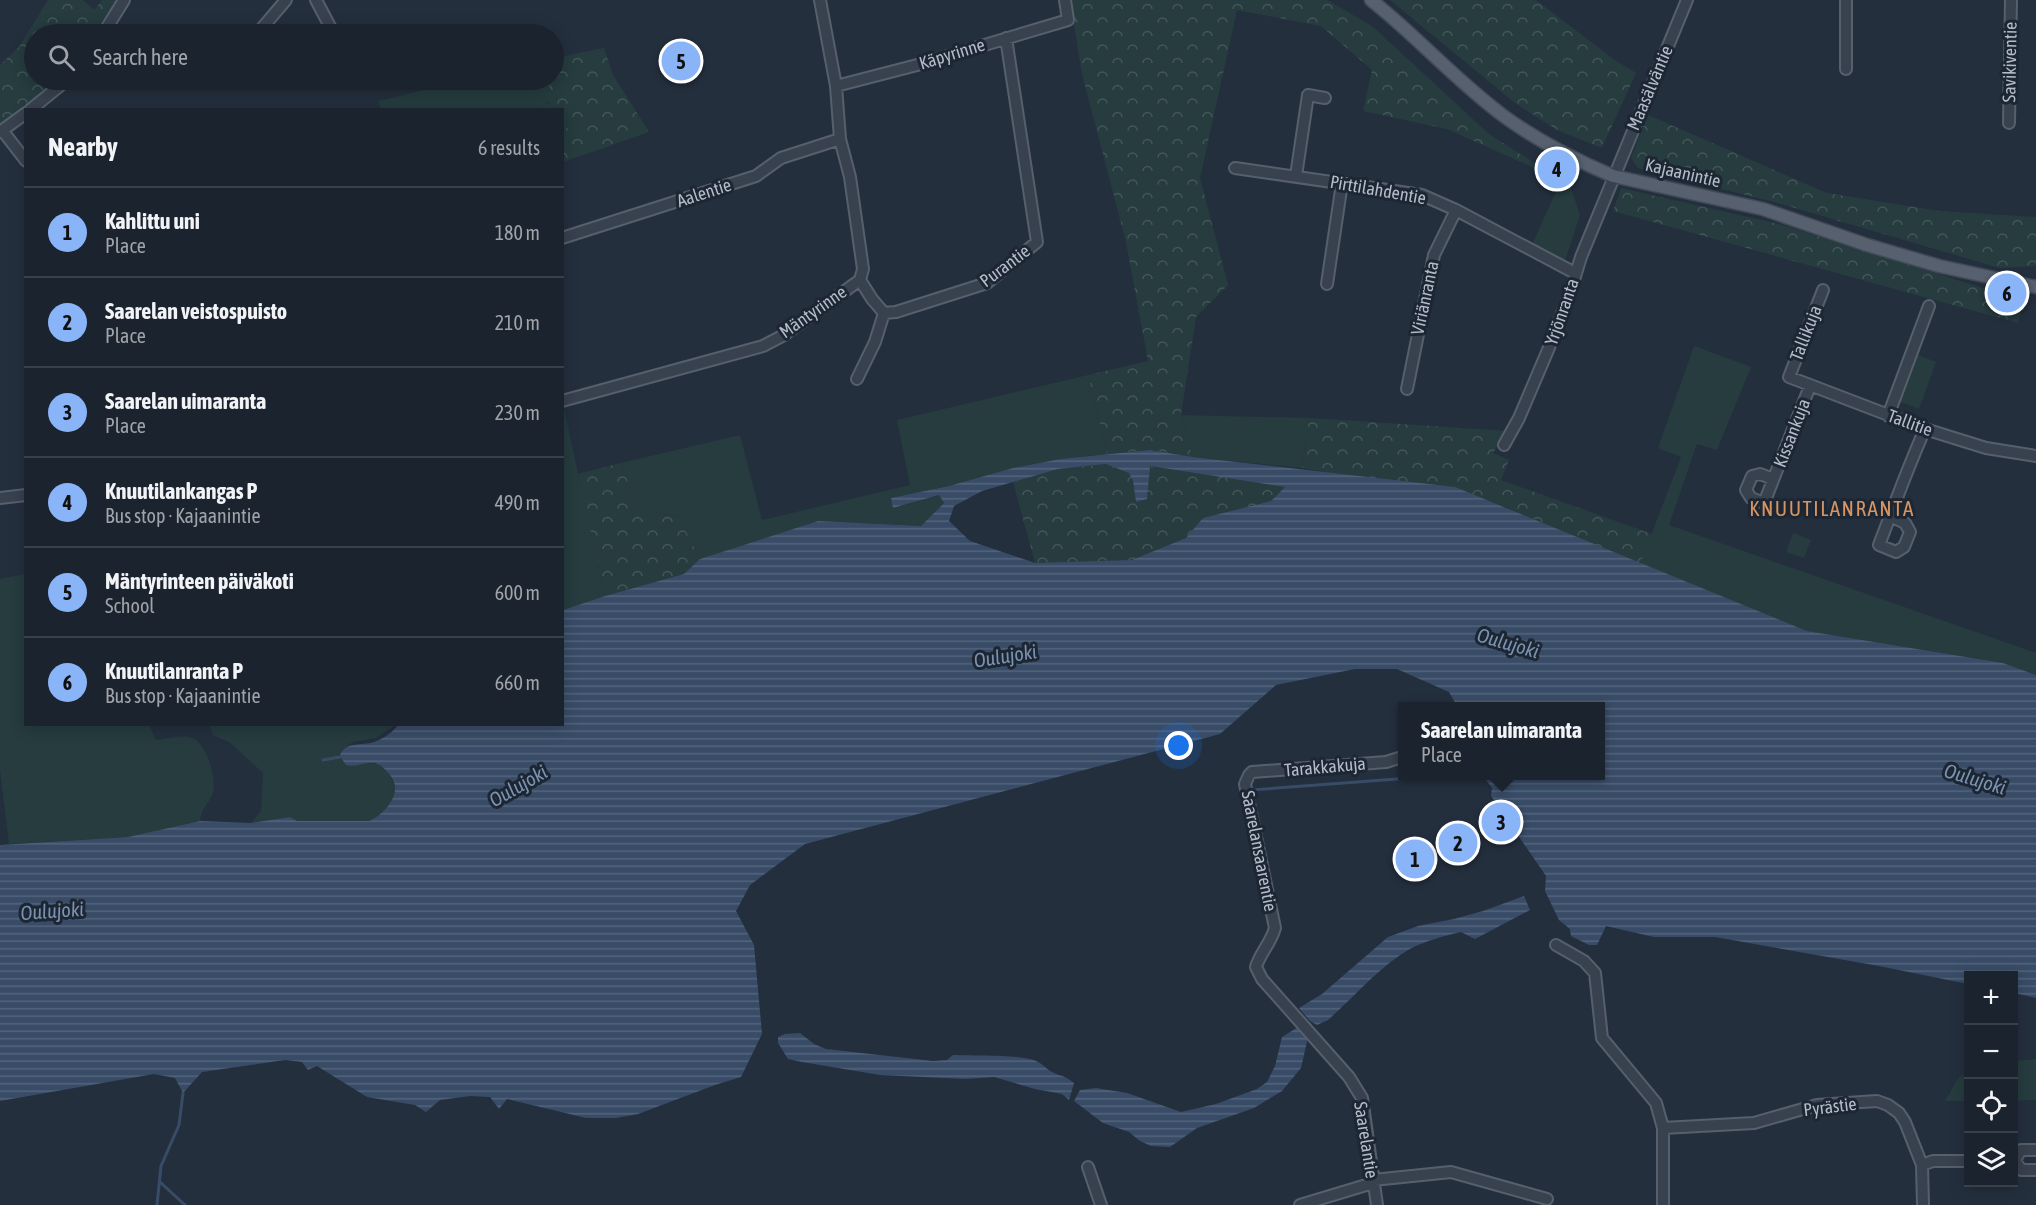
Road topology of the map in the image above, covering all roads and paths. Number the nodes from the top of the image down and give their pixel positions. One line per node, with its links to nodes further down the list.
1 (123, 0): 10 (street)
2 (286, 0): 11 (street)
3 (316, 0): 12 (street)
4 (820, 0): 15 (street, Mäntyrinne)
5 (1065, 0): 13 (street, Käpyrinne)
6 (1371, 0): 26 (main road, Kajaanintie)
7 (1687, 0): 26 (street, Maasälväntie)
8 (1846, 0): 14 (street)
9 (2011, 0): 20 (street, Savikiventie)
10 (109, 24)
11 (266, 24)
12 (329, 24)
13 (1006, 38): 15 (street, Käpyrinne); 36 (street, Purantie)
14 (1846, 69)
15 (836, 86): 22 (street, Mäntyrinne)
16 (55, 90): 18 (street)
17 (1324, 98): 25 (street)
18 (33, 108)
19 (24, 114): 21 (street)
20 (2009, 123)
21 (1, 131): 23 (street)
22 (840, 139): 29 (street, Aalentie); 31 (street, Mäntyrinne)
23 (24, 159)
24 (1235, 168): 25 (street, Pirttilahdentie)
25 (1296, 176): 27 (street, Pirttilahdentie)
26 (1613, 176): 30 (street, Yrjönranta); 33 (main road, Kajaanintie)
27 (1342, 183): 28 (street, Pirttilahdentie); 32 (street)
28 (1456, 210): 30 (street, Pirttilahdentie); 40 (street, Viriänranta)
29 (564, 237)
30 (1575, 273): 44 (street, Yrjönranta)
31 (860, 280): 36 (street); 41 (street, Mäntyrinne)
32 (1327, 284)
33 (2036, 287)
34 (1823, 290): 37 (street, Tallikuja)
35 (1929, 306): 42 (street)
36 (884, 313): 38 (street)
37 (1789, 377): 39 (street, Tallitie)
38 (857, 379)
39 (1810, 386): 42 (street, Tallitie); 46 (street, Kissankuja)
40 (1407, 389)
41 (564, 400)
42 (1888, 416): 43 (street, Tallitie)
43 (1925, 429): 45 (street, Tallitie); 49 (street)
44 (1504, 445)
45 (2035, 452)
46 (1773, 480)
47 (24, 495): 48 (street)
48 (0, 498)
49 (1890, 516)
50 (1398, 758): 51 (street, Tarakkakuja)
51 (1249, 775): 53 (street, Saarelansaarentie)
52 (1556, 945): 54 (street)
53 (1349, 1077): 62 (street, Saarelantie)
54 (1663, 1128): 58 (street, Pyrästie); 67 (street)
55 (2036, 1150): 56 (street)
56 (2018, 1154)
57 (1964, 1161): 58 (street)
58 (1922, 1165): 68 (street, Pyrästie)
59 (1088, 1167): 64 (street)
60 (2018, 1167): 61 (street)
61 (2036, 1170)
62 (1373, 1181): 63 (street); 65 (street); 66 (street, Saarelantie)
63 (1547, 1199)
64 (1101, 1205)
65 (1300, 1205)
66 (1377, 1205)
67 (1663, 1205)
68 (1923, 1205)

